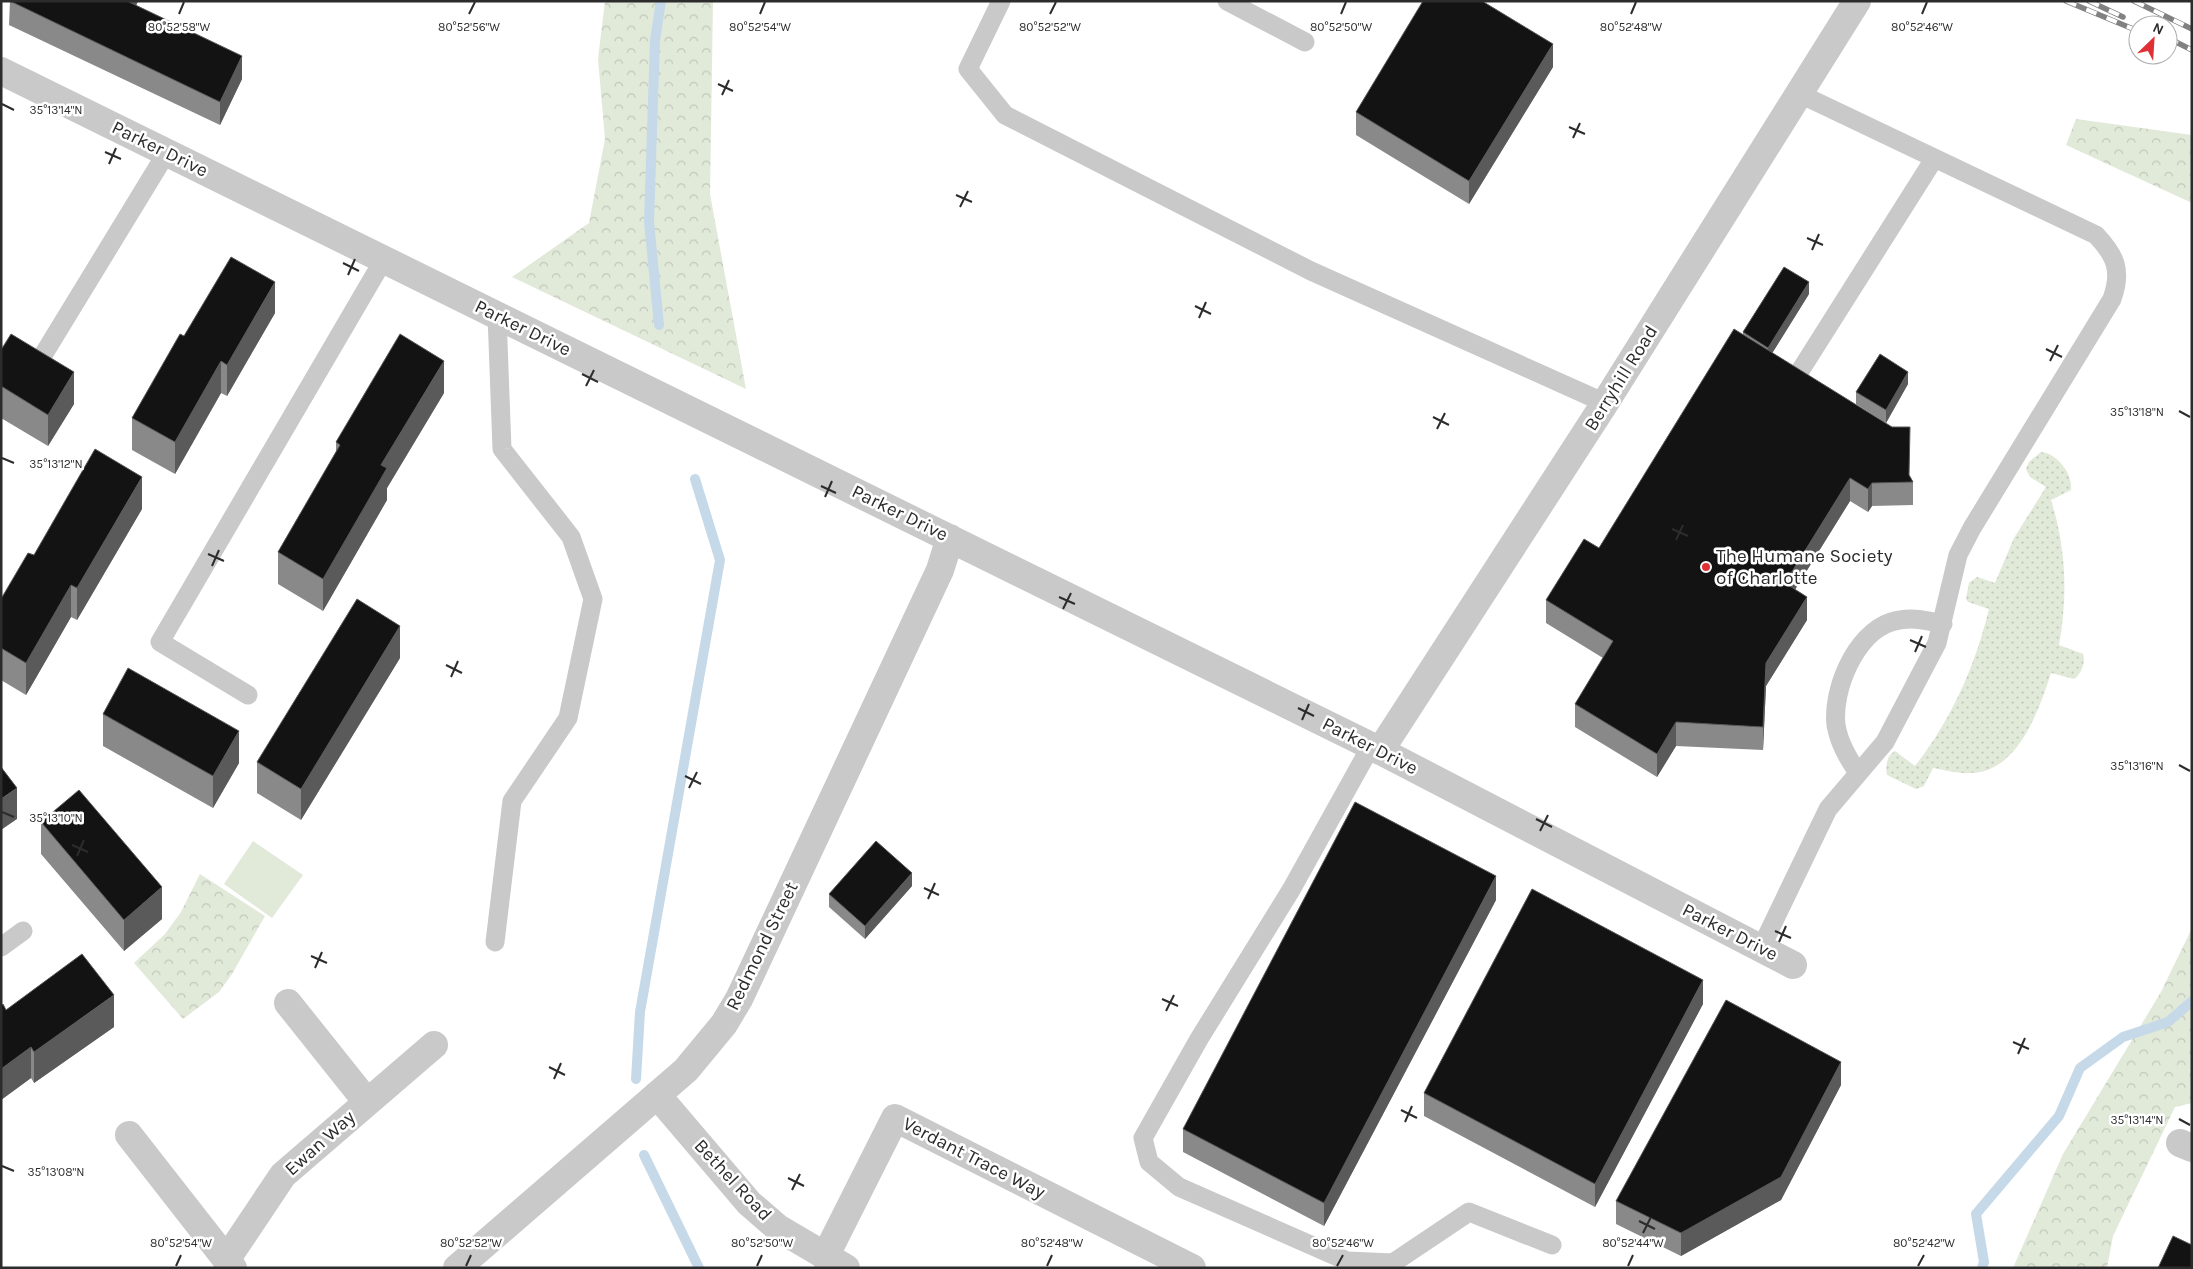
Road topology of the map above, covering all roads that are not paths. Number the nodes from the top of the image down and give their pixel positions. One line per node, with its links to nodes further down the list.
1 (1001, 1): 13 (lane)
2 (1227, 1): 4 (lane)
3 (1857, 1): 6 (street, Berryhill Road)
4 (1305, 42)
5 (1, 71): 7 (street, Parker Drive)
6 (1800, 94): 8 (lane); 13 (street, Berryhill Road)
7 (167, 152): 9 (street, Parker Drive); 11 (lane)
8 (1934, 160): 12 (lane); 15 (lane)
9 (384, 259): 10 (street, Parker Drive); 16 (lane)
10 (496, 315): 14 (street, Parker Drive); 20 (lane)
11 (37, 365)
12 (1800, 371)
13 (1605, 404): 17 (street, Berryhill Road)
14 (950, 538): 17 (street, Parker Drive); 26 (street, Redmond Street)
15 (1943, 624): 18 (lane); 18 (lane)
16 (248, 695)
17 (1376, 748): 22 (street, Parker Drive); 29 (lane)
18 (1858, 774): 22 (lane)
19 (23, 931): 21 (lane)
20 (495, 942)
21 (1, 947)
22 (1761, 948): 23 (street, Parker Drive)
23 (1793, 965)
24 (288, 1003): 27 (street)
25 (434, 1045): 27 (street, Ewan Way)
26 (657, 1095): 30 (street, Bethel Road); 32 (street, Redmond Street)
27 (367, 1102): 31 (street, Ewan Way)
28 (129, 1135): 31 (street)
29 (1552, 1245)
30 (836, 1262): 33 (street, Verdant Trace Way)
31 (230, 1264)
32 (456, 1268)
33 (1192, 1268)

